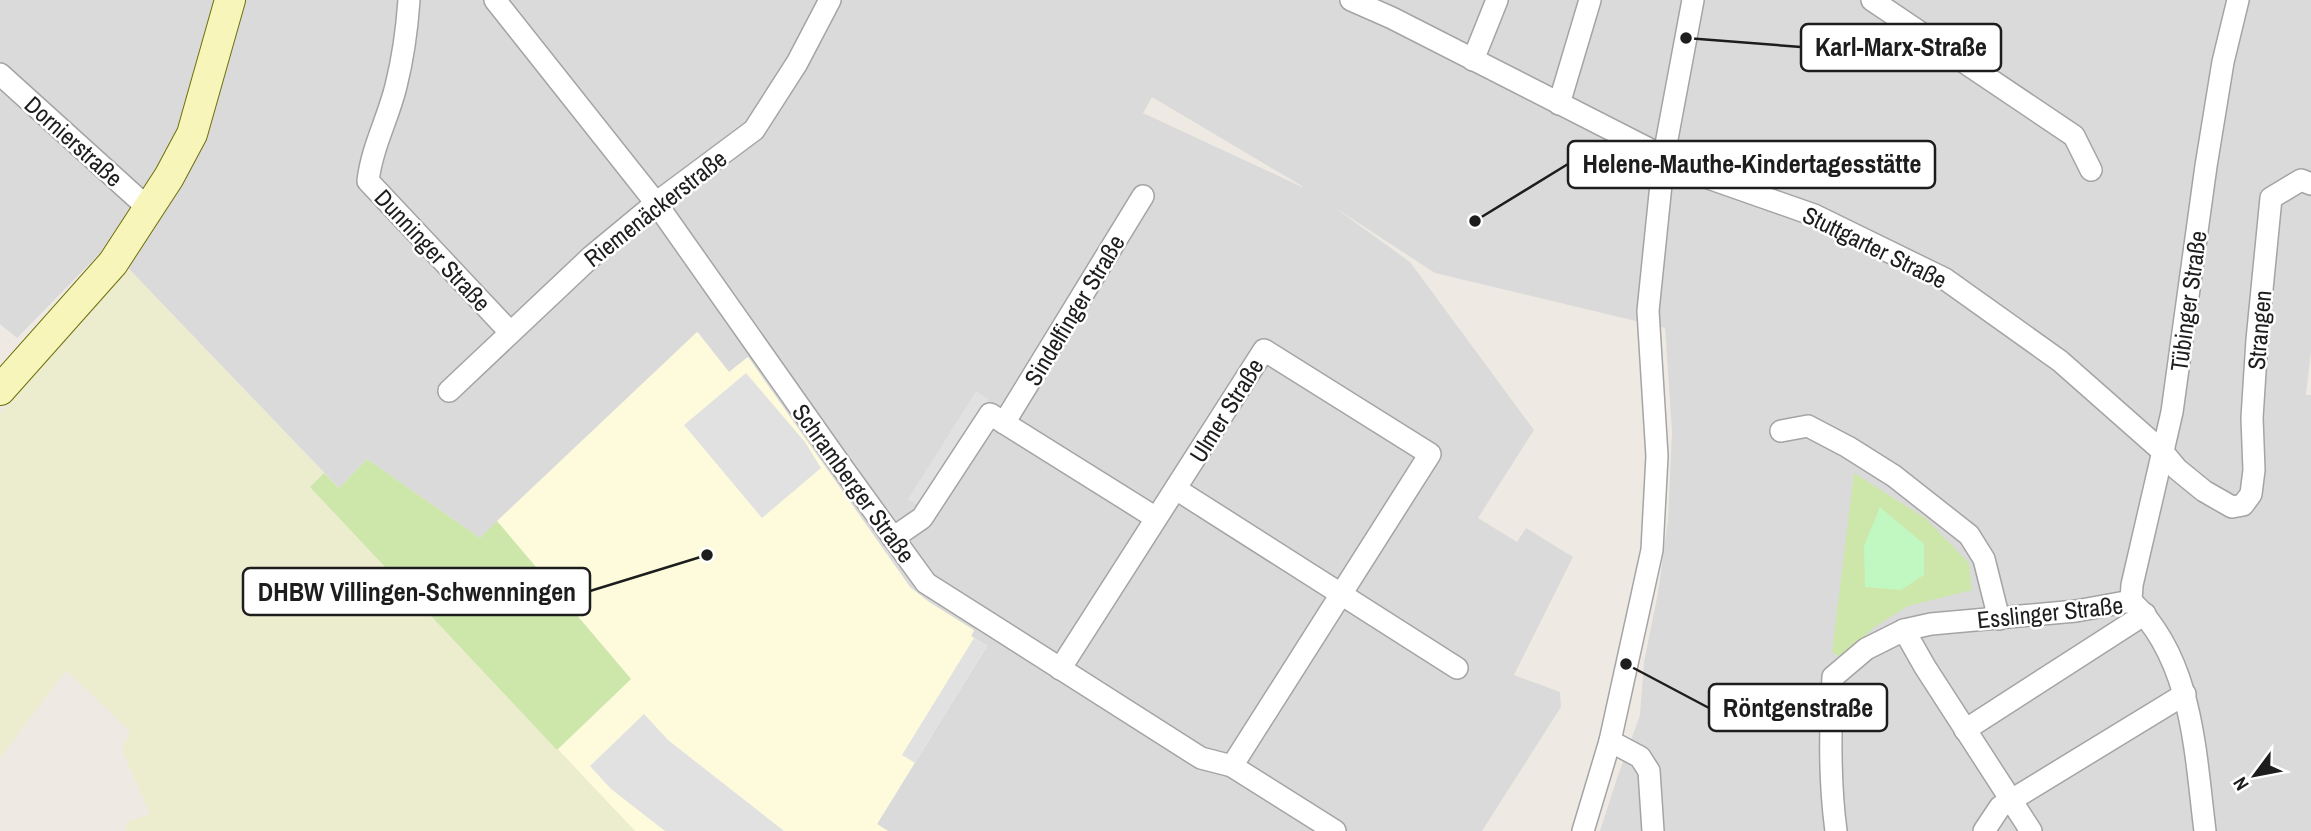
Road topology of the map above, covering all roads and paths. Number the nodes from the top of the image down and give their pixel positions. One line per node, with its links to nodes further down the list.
1 (409, 0): 21 (street, Dunninger Straße)
2 (495, 0): 19 (street, Schramberger Straße)
3 (830, 0): 19 (street, Riemenäckerstraße)
4 (1350, 0): 11 (street, Stuttgarter Straße)
5 (1497, 0): 12 (street)
6 (1590, 0): 14 (street)
7 (1693, 0): 15 (street)
8 (1872, 0): 16 (street)
9 (2236, 2): 26 (street, Tübinger Straße)
10 (225, 3): 20 (street)
11 (1395, 9): 12 (street, Stuttgarter Straße)
12 (1473, 60): 14 (street, Stuttgarter Straße)
13 (0, 74): 20 (street, Dornierstraße)
14 (1559, 104): 15 (street, Stuttgarter Straße)
15 (1664, 155): 26 (street, Stuttgarter Straße); 39 (street)
16 (2091, 170)
17 (2311, 184): 28 (street, Strangen)
18 (1143, 196): 24 (street, Sindelfinger Straße)
19 (656, 203): 21 (street, Riemenäckerstraße); 30 (street, Schramberger Straße)
20 (148, 208): 22 (street)
21 (510, 332): 23 (street, Riemenäckerstraße)
22 (0, 390)
23 (449, 391)
24 (1004, 423): 29 (street); 30 (street)
25 (1781, 431): 33 (street)
26 (2162, 451): 28 (street, Stuttgarter Straße); 32 (street, Tübinger Straße)
27 (1176, 489): 29 (street, Ulmer Straße); 31 (street); 31 (street, Ulmer Straße)
28 (2243, 505)
29 (1156, 518): 36 (street, Ulmer Straße)
30 (893, 538): 36 (street, Schramberger Straße)
31 (1341, 594): 35 (street); 40 (street, Ulmer Straße)
32 (2138, 607): 33 (street, Esslinger Straße); 37 (street, Esslinger Straße); 38 (street)
33 (1999, 619): 34 (street, Esslinger Straße)
34 (1904, 630): 38 (street); 45 (street, Esslinger Straße)
35 (1457, 668)
36 (1060, 669): 40 (street, Schramberger Straße)
37 (2185, 694): 41 (street); 48 (street, Esslinger Straße)
38 (1965, 730): 41 (street)
39 (1610, 741): 43 (street); 44 (street)
40 (1232, 766): 42 (street, Schramberger Straße)
41 (2012, 801): 46 (street); 47 (street)
42 (1335, 831)
43 (1583, 831)
44 (1653, 831)
45 (1836, 831)
46 (1984, 831)
47 (2031, 831)
48 (2206, 831)

